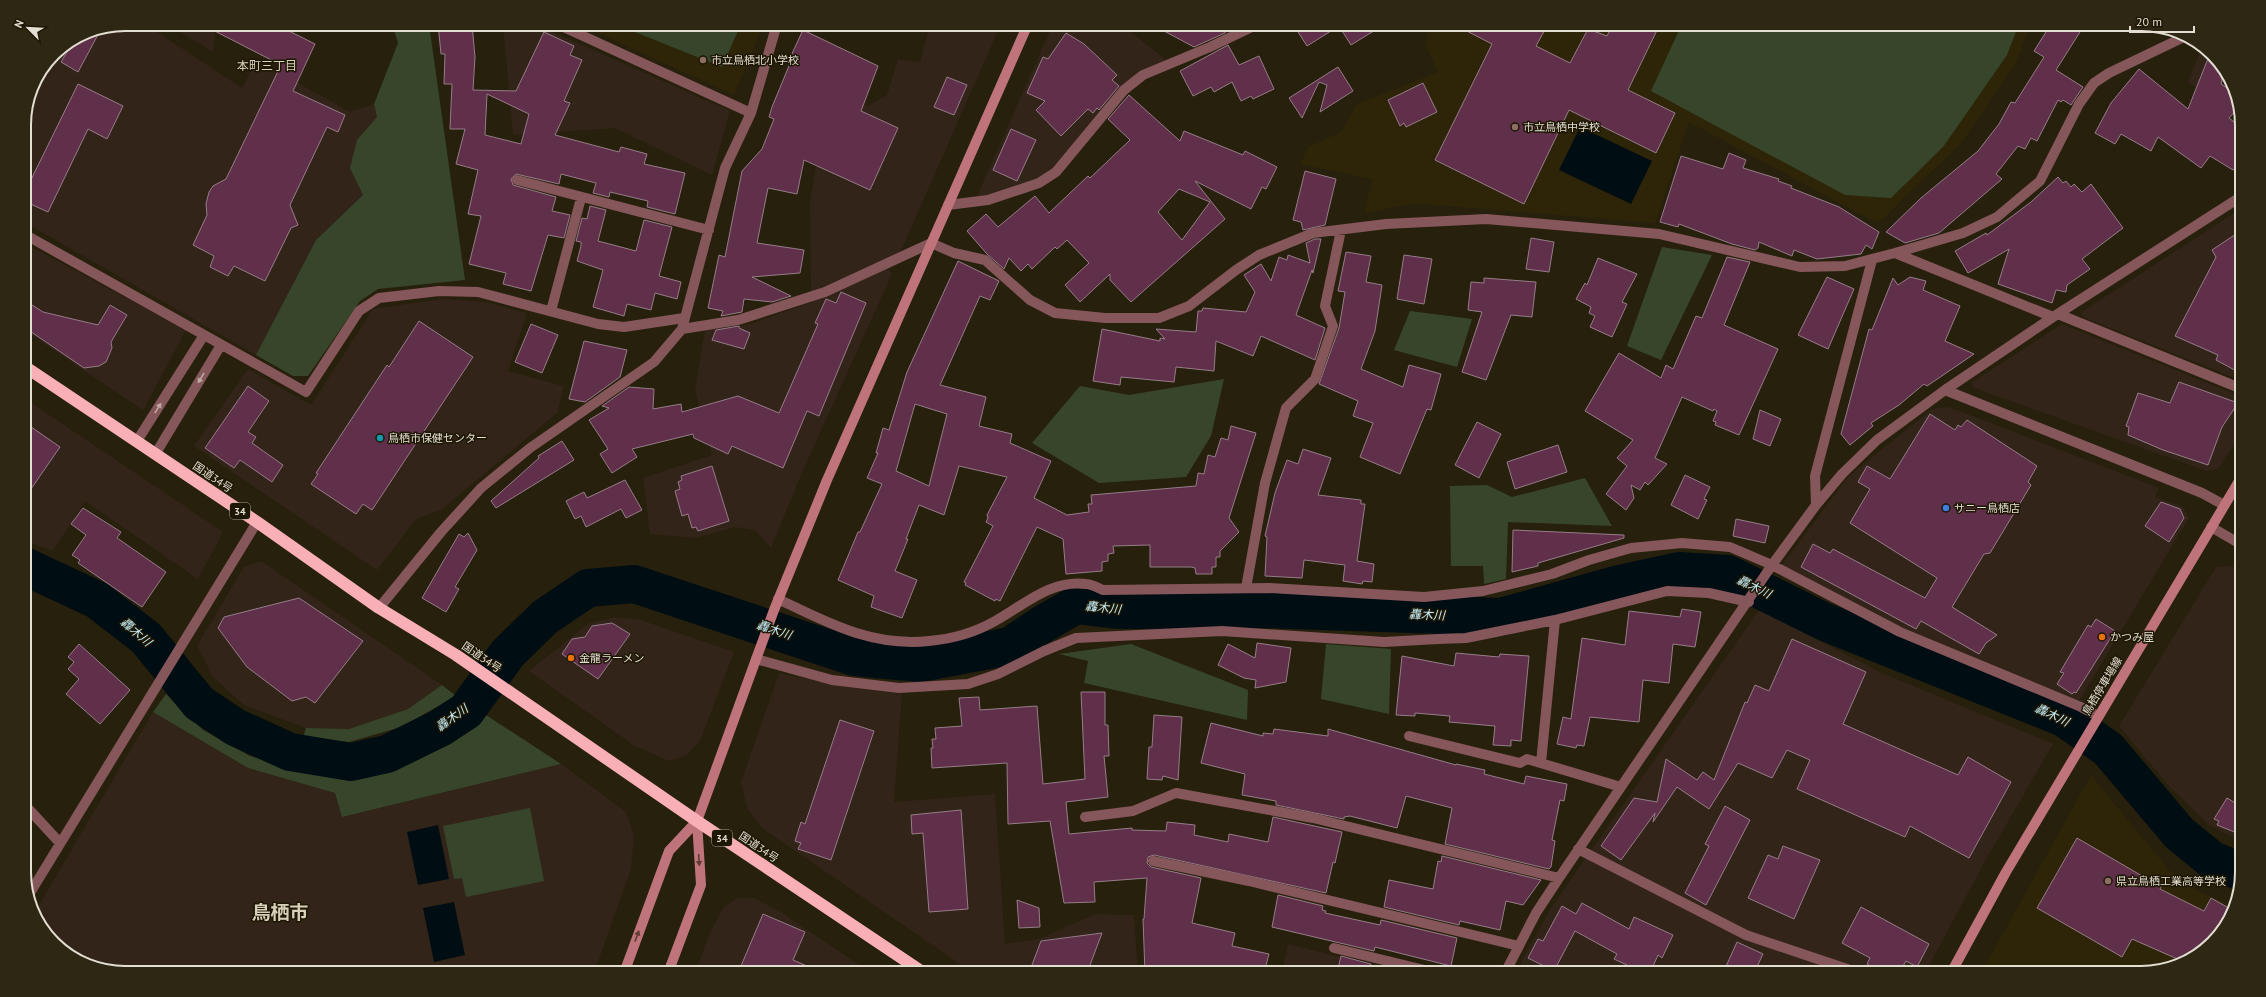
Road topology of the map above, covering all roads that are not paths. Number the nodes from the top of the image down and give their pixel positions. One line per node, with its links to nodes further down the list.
1 (572, 31): 6 (street)
2 (775, 31): 6 (street)
3 (1025, 31): 10 (street)
4 (1243, 31): 10 (street)
5 (2179, 39): 15 (street)
6 (751, 113): 11 (street)
7 (517, 180): 8 (street)
8 (581, 198): 11 (street); 17 (street)
9 (2235, 200): 18 (street)
10 (948, 204): 14 (street)
11 (709, 230): 19 (street)
12 (1341, 230): 14 (street); 16 (street); 35 (street)
13 (31, 238): 21 (street)
14 (931, 243): 20 (street); 36 (street)
15 (1895, 253): 16 (street); 18 (street)
16 (1872, 260): 29 (street)
17 (551, 311): 19 (street); 22 (street)
18 (2056, 315): 24 (street); 25 (street)
19 (684, 318): 20 (street)
20 (682, 329): 38 (street)
21 (204, 335): 22 (street); 26 (street, one-way to 21)
22 (221, 345): 27 (street, one-way to 27)
23 (31, 371): 26 (highway, 国道34号 / 34)
24 (2235, 386)
25 (1945, 390): 29 (street); 30 (street)
26 (137, 441): 27 (highway, 国道34号 / 34)
27 (156, 453): 31 (highway, 国道34号 / 34)
28 (2235, 487): 30 (street, 鳥栖停車場線)
29 (1816, 505): 34 (street)
30 (2224, 505): 32 (street, 鳥栖停車場線)
31 (257, 522): 38 (highway, 国道34号 / 34); 48 (street)
32 (2211, 527): 33 (street); 41 (street, 鳥栖停車場線)
33 (2235, 541)
34 (1772, 565): 35 (street); 37 (street); 41 (street)
35 (1246, 588): 36 (street)
36 (778, 600): 40 (street)
37 (1750, 600): 39 (street); 44 (street)
38 (379, 608): 47 (highway, 国道34号 / 34)
39 (1555, 620): 40 (street); 43 (street)
40 (757, 655): 47 (street)
41 (2098, 716): 61 (street, 鳥栖停車場線)
42 (1409, 736): 43 (street)
43 (1541, 763): 44 (street)
44 (1621, 787): 49 (street)
45 (31, 812): 48 (street)
46 (1085, 817): 51 (street)
47 (697, 821): 55 (street, one-way to 47); 56 (street, one-way to 56); 57 (highway, 国道34号 / 34)
48 (60, 844): 52 (street)
49 (1578, 849): 51 (street); 60 (street)
50 (1153, 861): 53 (street)
51 (1559, 878): 53 (street)
52 (33, 889)
53 (1519, 946): 59 (street)
54 (1334, 948): 58 (street)
55 (627, 966)
56 (671, 966)
57 (914, 966)
58 (1408, 966)
59 (1509, 966)
60 (1838, 966)
61 (1955, 966)

